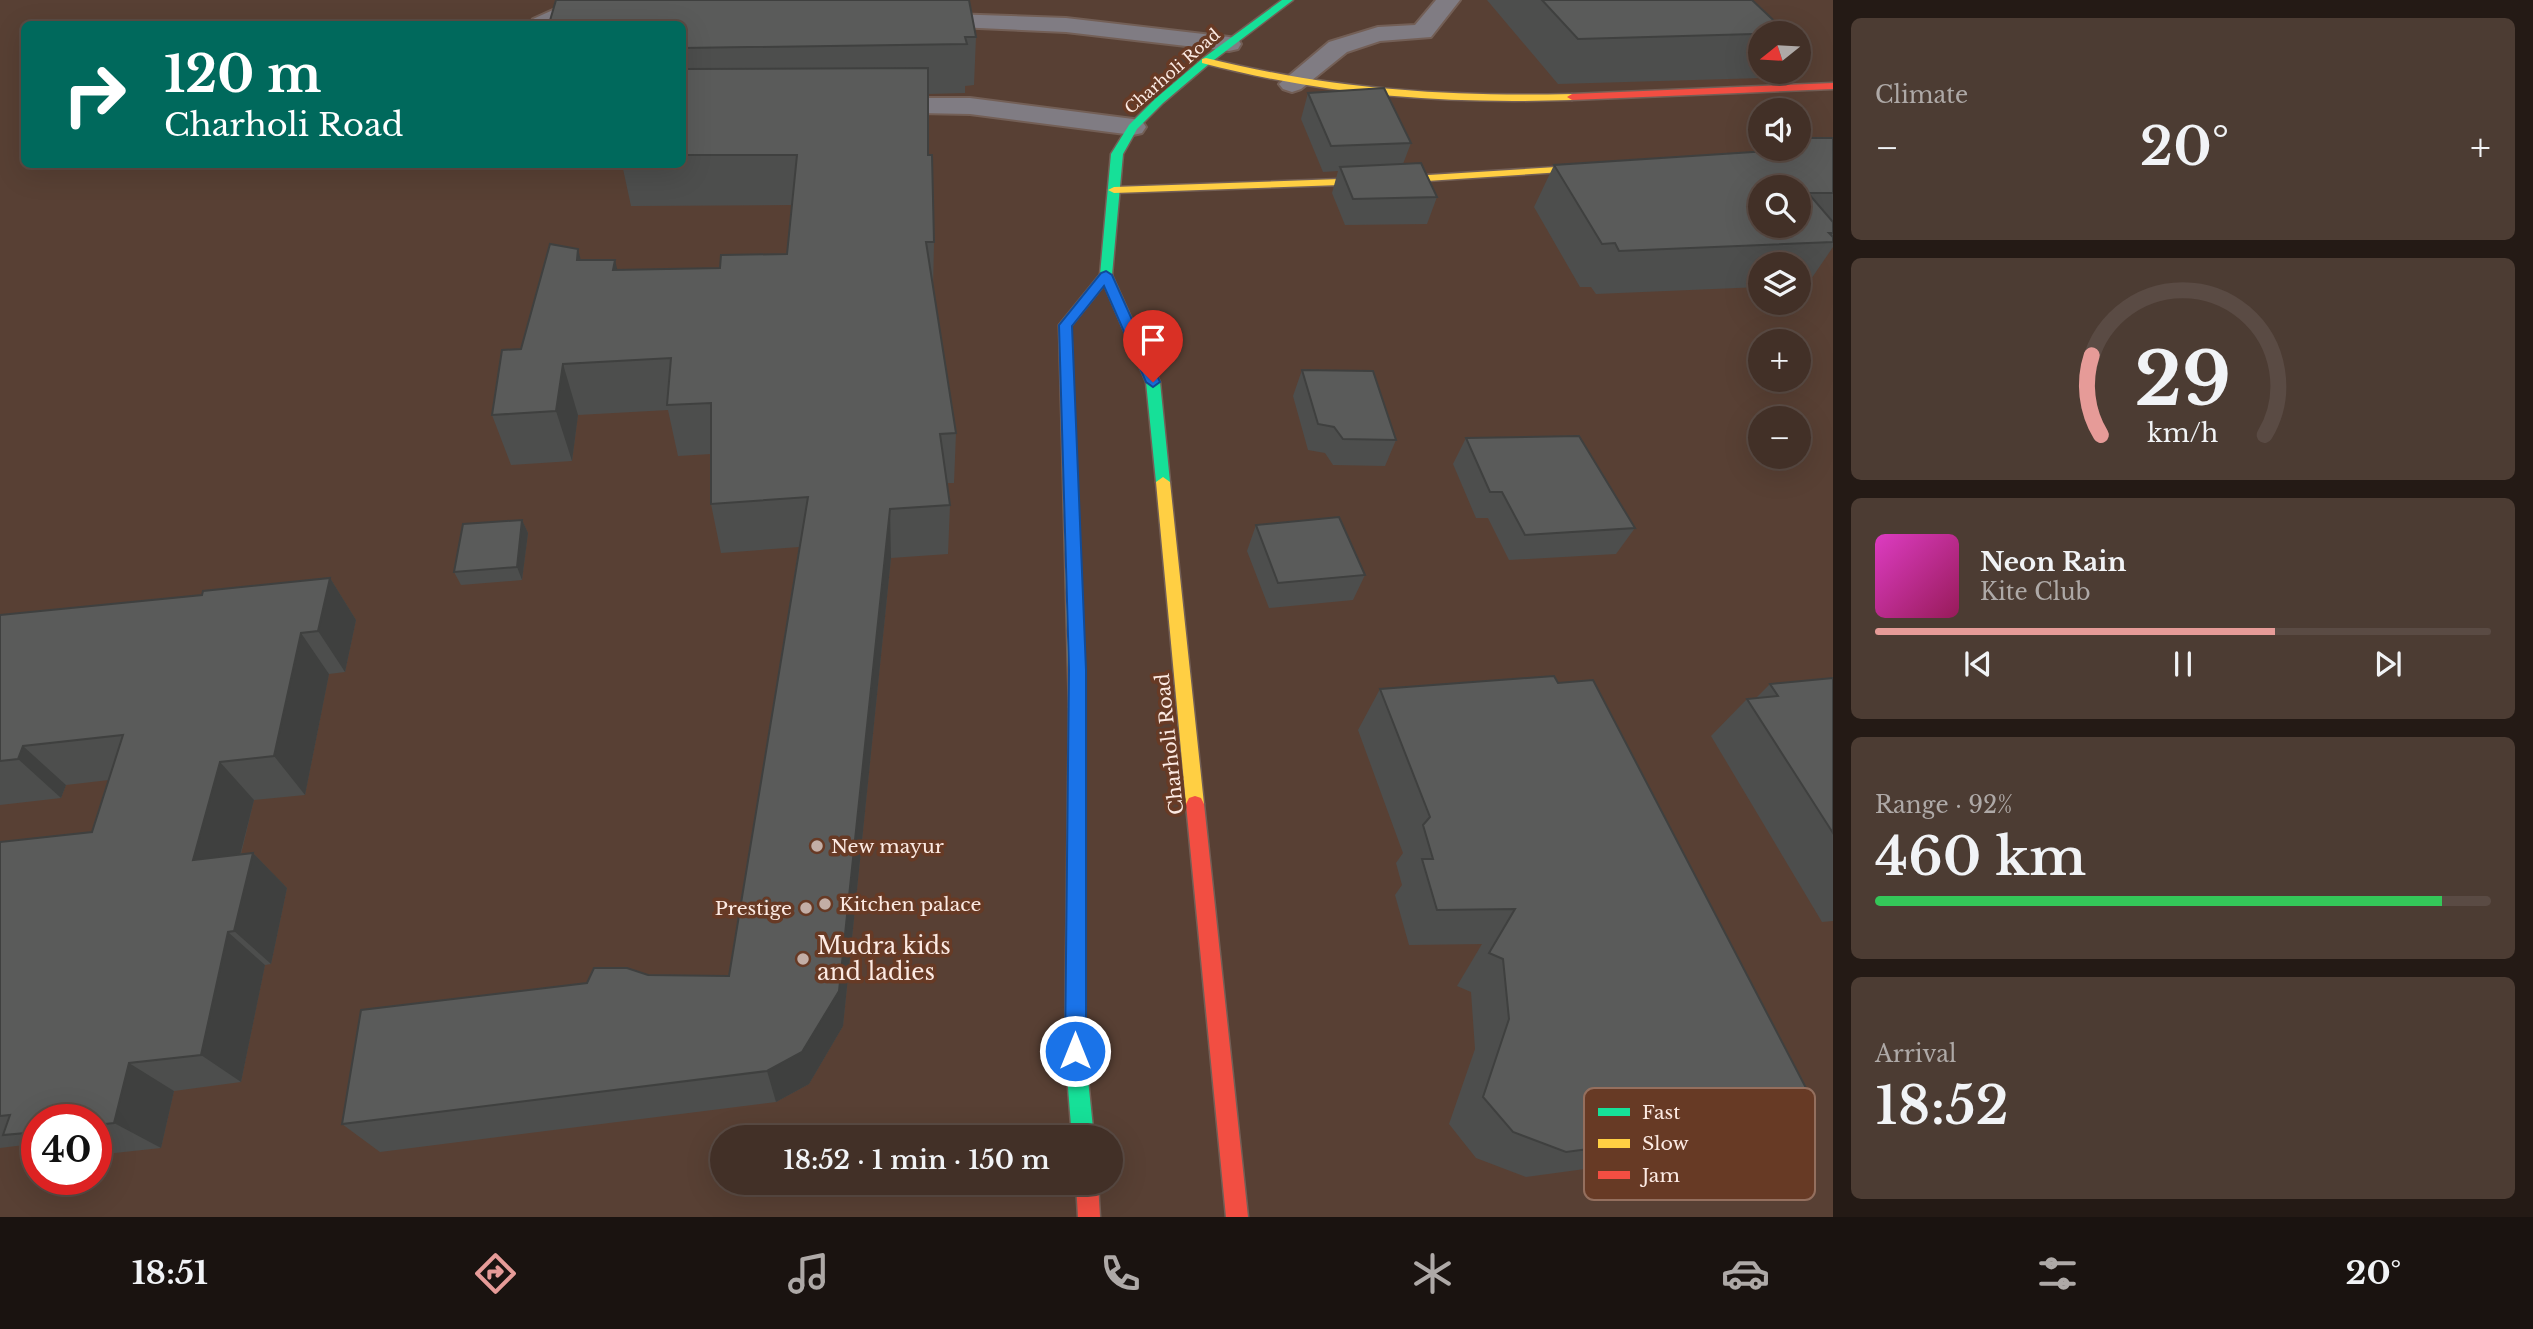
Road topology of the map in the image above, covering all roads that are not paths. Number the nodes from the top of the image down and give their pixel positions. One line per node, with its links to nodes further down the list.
1 (1287, 0): 6 (street, Charholi Road)
2 (1448, 0): 8 (street)
3 (629, 9): 5 (street)
4 (902, 19): 6 (street)
5 (547, 21)
6 (1229, 44): 7 (street, Charholi Road)
7 (1206, 61): 8 (street); 11 (street, Charholi Road)
8 (1292, 84): 9 (street)
9 (1833, 86)
10 (847, 107): 11 (street)
11 (1133, 127): 13 (street, Charholi Road)
12 (1619, 166): 13 (street)
13 (1114, 190): 14 (street, Charholi Road)
14 (1106, 275): 15 (street); 18 (street, Charholi Road)
15 (1082, 1125)
16 (1088, 1195): 17 (street)
17 (1089, 1217)
18 (1237, 1217)

